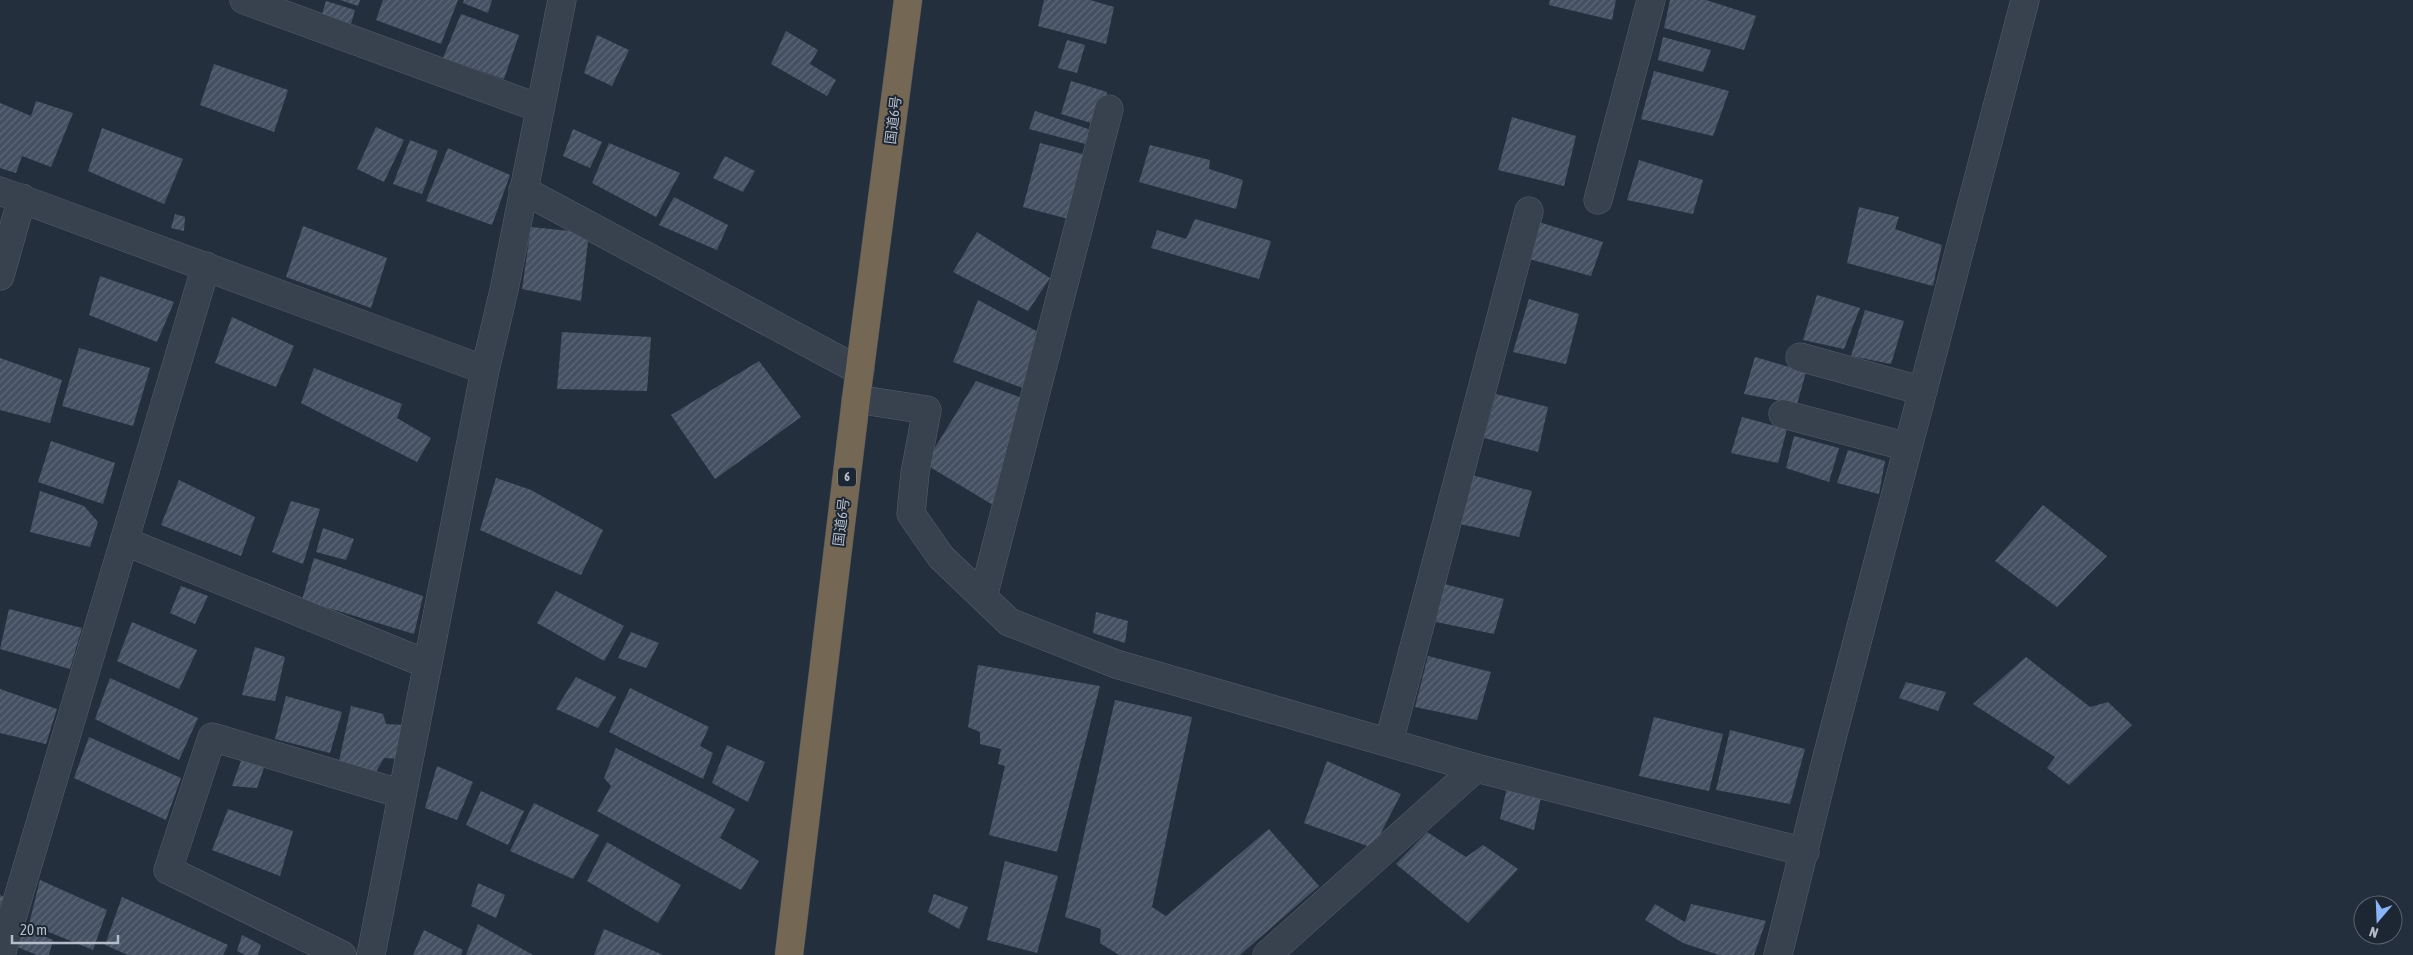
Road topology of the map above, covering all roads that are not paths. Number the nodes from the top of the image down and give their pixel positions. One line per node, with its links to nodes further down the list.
1 (244, 0): 6 (street)
2 (562, 0): 6 (street)
3 (908, 0): 16 (highway, 国道6号 / 6)
4 (1651, 0): 10 (street)
5 (2025, 0): 17 (street)
6 (539, 108): 8 (street)
7 (1109, 109): 22 (street)
8 (524, 190): 15 (street); 16 (street)
9 (11, 195): 12 (street); 13 (street)
10 (1598, 200)
11 (1528, 211): 24 (street)
12 (206, 266): 15 (street); 21 (street)
13 (0, 276)
14 (1800, 358): 17 (street)
15 (485, 370): 23 (street)
16 (860, 371): 18 (highway, 国道6号 / 6)
17 (1923, 391): 20 (street)
18 (856, 399): 22 (street); 31 (highway, 国道6号 / 6)
19 (1783, 414): 20 (street)
20 (1908, 447): 27 (street)
21 (124, 541): 23 (street); 28 (street)
22 (983, 597): 24 (street)
23 (428, 664): 26 (street)
24 (1389, 742): 25 (street)
25 (1476, 768): 27 (street); 32 (street)
26 (402, 794): 29 (street); 30 (street)
27 (1805, 852): 33 (street)
28 (2, 955)
29 (342, 955)
30 (371, 955)
31 (789, 955)
32 (1267, 955)
33 (1778, 955)

